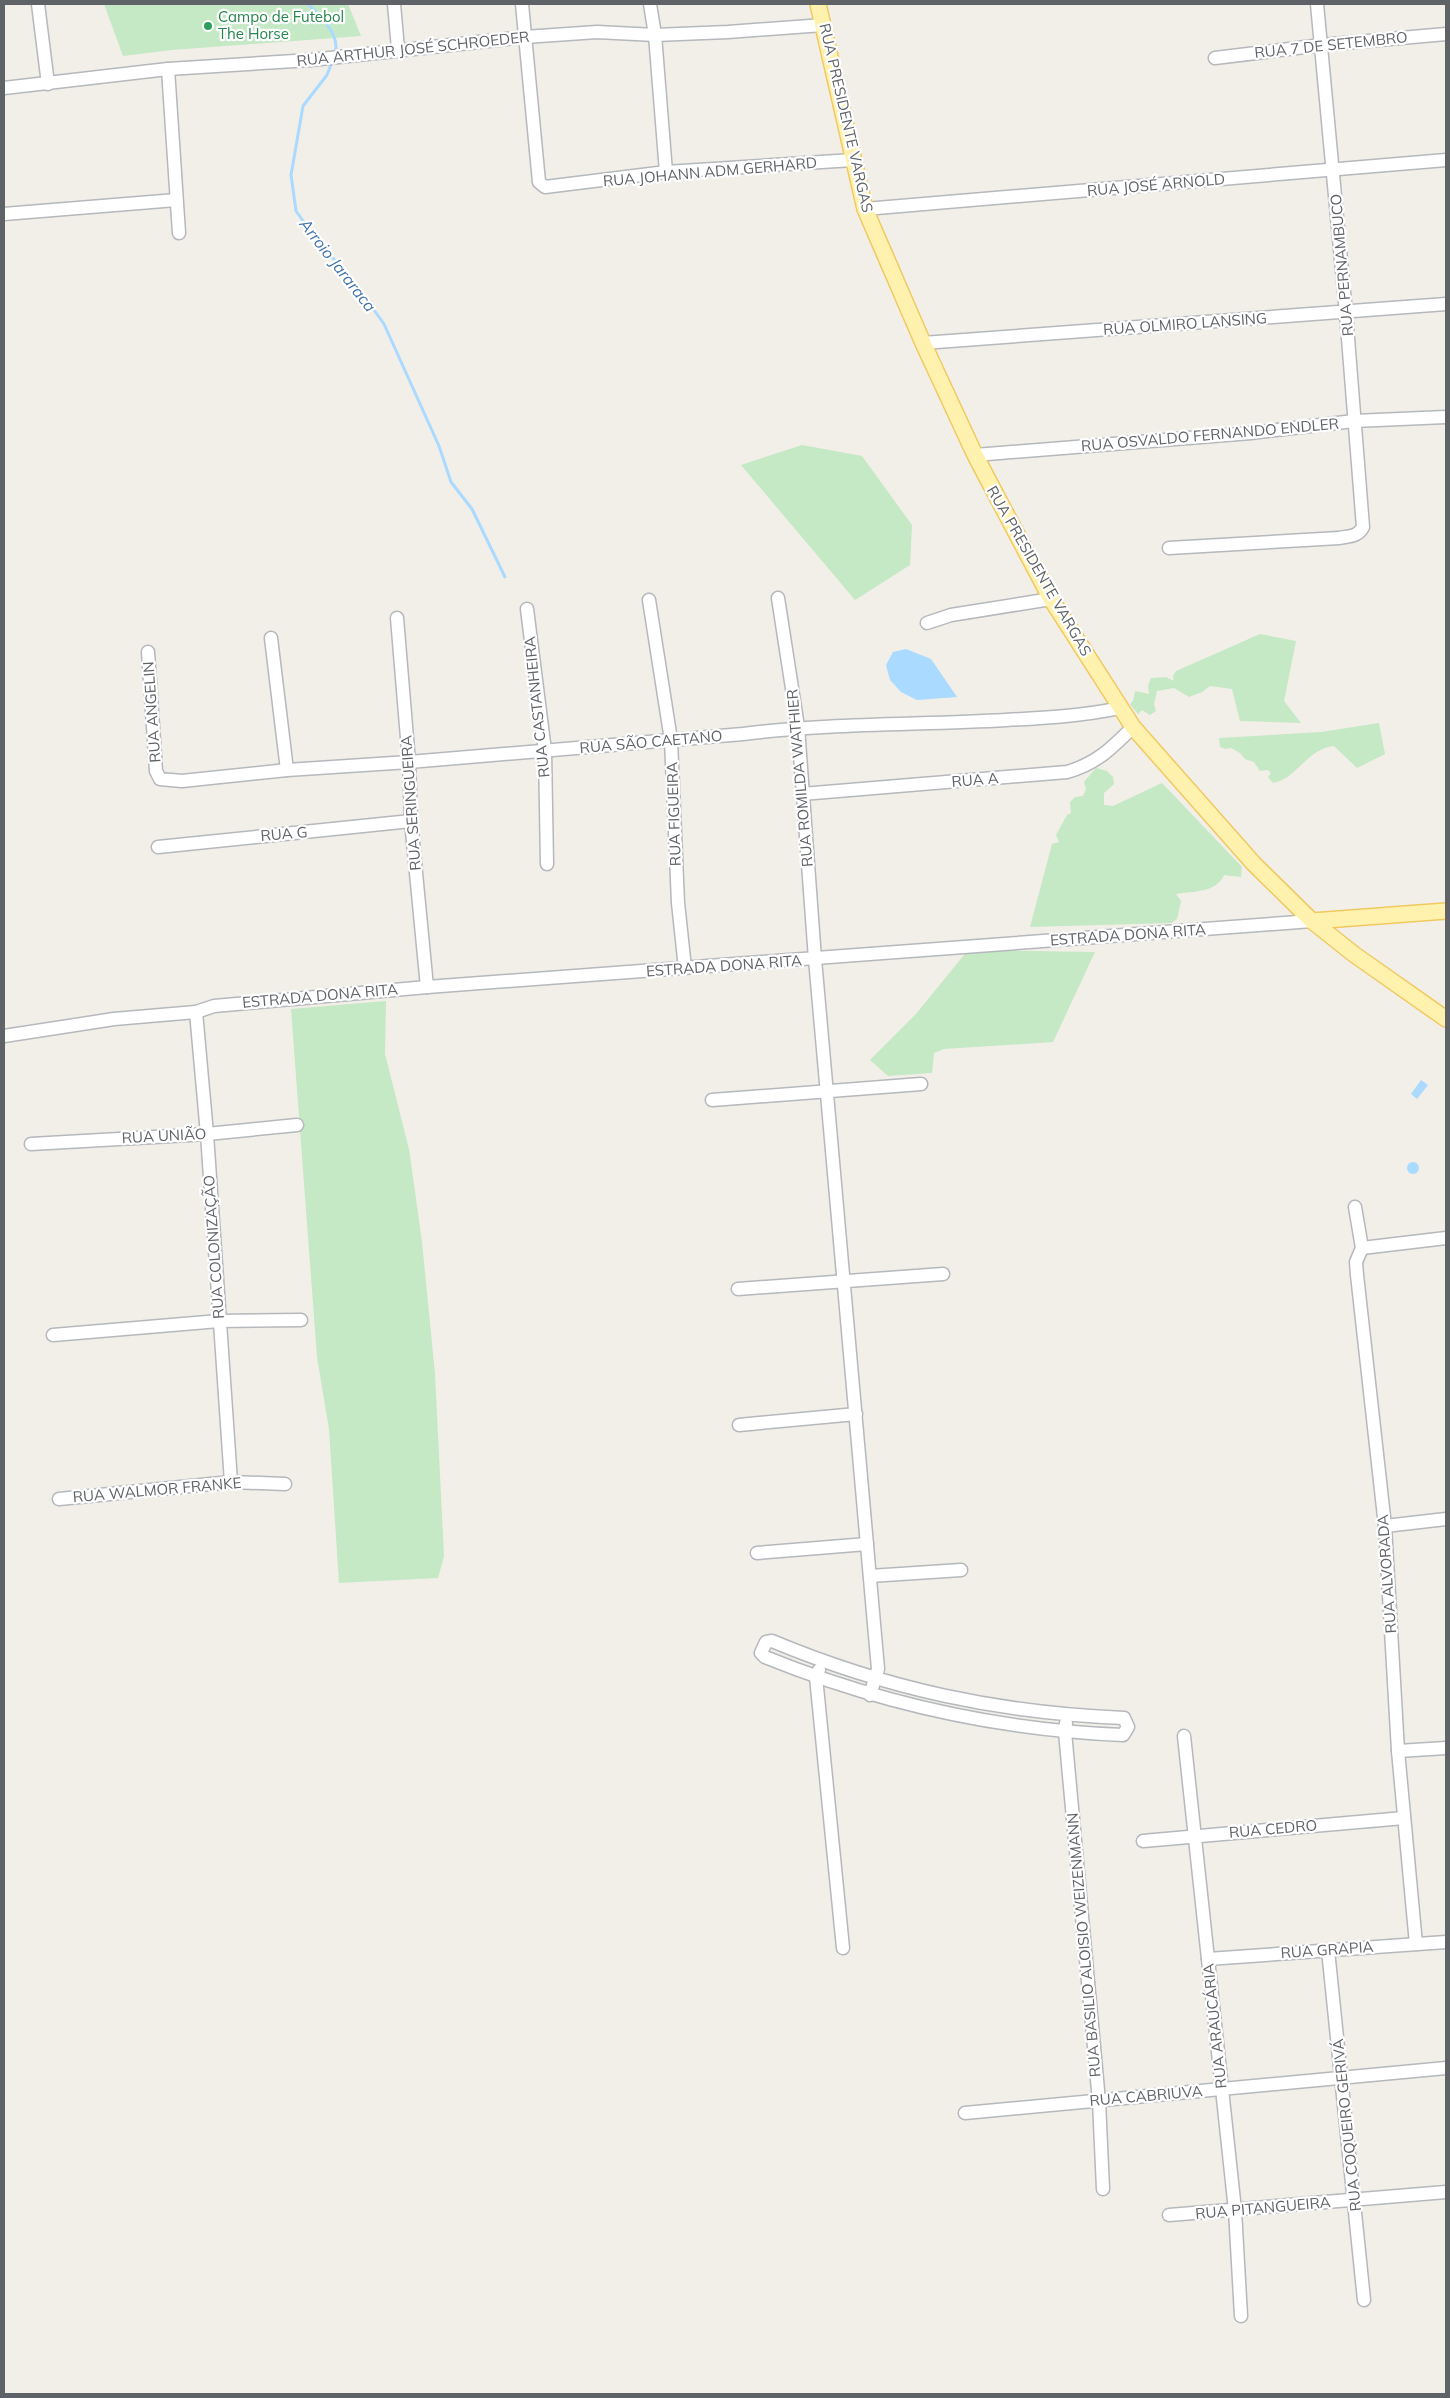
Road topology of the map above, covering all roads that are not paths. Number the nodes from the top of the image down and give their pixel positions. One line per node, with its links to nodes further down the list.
1 (38, 4): 15 (street)
2 (394, 4): 12 (street)
3 (522, 4): 10 (street)
4 (650, 4): 9 (street)
5 (818, 4): 7 (main road, RUA PRESIDENTE VARGAS)
6 (1317, 4): 11 (street, RUA PERNAMBUCO)
7 (823, 25): 9 (street, RUA ARTHUR JOSÉ SCHROEDER); 17 (main road, RUA PRESIDENTE VARGAS)
8 (1446, 34): 11 (street, RUA 7 DE SETEMBRO)
9 (655, 35): 10 (street, RUA ARTHUR JOSÉ SCHROEDER); 20 (street)
10 (525, 37): 12 (street, RUA ARTHUR JOSÉ SCHROEDER); 20 (street, RUA JOHANN ADM GERHARD)
11 (1322, 45): 13 (street, RUA 7 DE SETEMBRO); 19 (street, RUA PERNAMBUCO)
12 (398, 50): 14 (street, RUA ARTHUR JOSÉ SCHROEDER)
13 (1215, 58)
14 (168, 69): 15 (street, RUA ARTHUR JOSÉ SCHROEDER); 21 (street)
15 (48, 84): 16 (street, RUA ARTHUR JOSÉ SCHROEDER)
16 (4, 88)
17 (852, 160): 20 (street, RUA JOHANN ADM GERHARD); 22 (main road, RUA PRESIDENTE VARGAS)
18 (1446, 160): 19 (street, RUA JOSÉ ARNOLD)
19 (1333, 171): 22 (street, RUA JOSÉ ARNOLD); 26 (street, RUA PERNAMBUCO)
20 (666, 172)
21 (176, 200): 23 (street); 24 (street)
22 (865, 209): 27 (main road, RUA PRESIDENTE VARGAS)
23 (4, 214)
24 (179, 233)
25 (1446, 304): 26 (street, RUA OLMIRO LANSING)
26 (1346, 313): 27 (street, RUA OLMIRO LANSING); 29 (street, RUA PERNAMBUCO)
27 (923, 343): 30 (main road, RUA PRESIDENTE VARGAS)
28 (1446, 417): 29 (street, RUA OSVALDO FERNANDO ENDLER)
29 (1354, 421): 30 (street, RUA OSVALDO FERNANDO ENDLER); 31 (street, RUA PERNAMBUCO)
30 (975, 455): 33 (main road, RUA PRESIDENTE VARGAS)
31 (1169, 548)
32 (778, 598): 41 (street, RUA ROMILDA WATHIER)
33 (1051, 599): 37 (street); 40 (main road, RUA PRESIDENTE VARGAS)
34 (649, 600): 43 (street, RUA FIGUEIRA)
35 (527, 609): 44 (street, RUA CASTANHEIRA)
36 (397, 618): 45 (street, RUA SERINGUEIRA)
37 (927, 623)
38 (271, 638): 46 (street)
39 (148, 652): 47 (street, RUA ANGELIN)
40 (1120, 708): 41 (street, RUA SÃO CAETANO); 42 (main road, RUA PRESIDENTE VARGAS)
41 (798, 727): 43 (street, RUA SÃO CAETANO); 48 (street, RUA ROMILDA WATHIER)
42 (1133, 727): 48 (street, RUA A); 53 (main road, RUA PRESIDENTE VARGAS)
43 (671, 740): 44 (street, RUA SÃO CAETANO); 55 (street, RUA FIGUEIRA)
44 (545, 751): 45 (street, RUA SÃO CAETANO); 51 (street, RUA CASTANHEIRA)
45 (409, 762): 46 (street, RUA SÃO CAETANO); 49 (street, RUA SERINGUEIRA)
46 (287, 770): 47 (street, RUA SÃO CAETANO)
47 (182, 781)
48 (802, 794): 54 (street, RUA ROMILDA WATHIER)
49 (411, 821): 50 (street, RUA G); 56 (street, RUA SERINGUEIRA)
50 (158, 847)
51 (547, 864)
52 (1446, 911): 53 (main road, ESTRADA DONA RITA)
53 (1312, 921): 54 (street, ESTRADA DONA RITA); 58 (main road, RUA PRESIDENTE VARGAS)
54 (815, 959): 55 (street, ESTRADA DONA RITA); 61 (street, RUA ROMILDA WATHIER)
55 (685, 968): 56 (street, ESTRADA DONA RITA)
56 (427, 987): 57 (street, ESTRADA DONA RITA)
57 (196, 1012): 59 (street, ESTRADA DONA RITA); 64 (street, RUA COLONIZAÇÃO)
58 (1446, 1018)
59 (4, 1036)
60 (921, 1084): 61 (street)
61 (827, 1091): 62 (street); 70 (street, RUA ROMILDA WATHIER)
62 (712, 1100)
63 (297, 1125): 64 (street, RUA UNIÃO)
64 (207, 1134): 65 (street, RUA UNIÃO); 73 (street, RUA COLONIZAÇÃO)
65 (31, 1144)
66 (1355, 1207): 68 (street, RUA ALVORADA)
67 (1446, 1238): 68 (street)
68 (1362, 1248): 81 (street, RUA ALVORADA)
69 (944, 1274): 70 (street)
70 (844, 1282): 71 (street); 75 (street, RUA ROMILDA WATHIER)
71 (738, 1289)
72 (301, 1320): 73 (street)
73 (219, 1322): 74 (street); 77 (street, RUA COLONIZAÇÃO)
74 (53, 1335)
75 (856, 1414): 76 (street); 82 (street, RUA ROMILDA WATHIER)
76 (739, 1425)
77 (231, 1482): 78 (street, RUA WALMOR FRANKE); 79 (street, RUA WALMOR FRANKE)
78 (285, 1484)
79 (59, 1499)
80 (1446, 1520): 81 (street)
81 (1385, 1526): 94 (street, RUA ALVORADA)
82 (867, 1544): 83 (street); 85 (street, RUA ROMILDA WATHIER)
83 (757, 1553)
84 (961, 1570): 85 (street)
85 (870, 1576): 88 (street, RUA ROMILDA WATHIER)
86 (821, 1661): 87 (street); 87 (street); 88 (street)
87 (816, 1677): 89 (street); 100 (street)
88 (875, 1680): 89 (street, RUA ROMILDA WATHIER); 90 (street)
89 (870, 1695): 91 (street)
90 (1067, 1715): 91 (street, RUA BASILIO ALOISIO WEIZENMANN); 91 (street)
91 (1065, 1732): 106 (street, RUA BASILIO ALOISIO WEIZENMANN)
92 (1184, 1736): 96 (street, RUA ARAUCÁRIA)
93 (1446, 1748): 94 (street)
94 (1398, 1752): 95 (street, RUA ALVORADA)
95 (1404, 1818): 96 (street, RUA CEDRO); 99 (street, RUA ALVORADA)
96 (1194, 1837): 97 (street, RUA CEDRO); 102 (street, RUA ARAUCÁRIA)
97 (1143, 1841)
98 (1446, 1942): 99 (street, RUA GRAPIA)
99 (1416, 1944): 101 (street, RUA GRAPIA)
100 (843, 1948)
101 (1328, 1950): 102 (street, RUA GRAPIA); 104 (street, RUA COQUEIRO GERIVÁ)
102 (1208, 1959): 105 (street, RUA ARAUCÁRIA)
103 (1446, 2068): 104 (street, RUA CABRIUVA)
104 (1342, 2077): 105 (street, RUA CABRIUVA); 110 (street, RUA COQUEIRO GERIVÁ)
105 (1222, 2089): 106 (street, RUA CABRIUVA); 111 (street, RUA ARAUCÁRIA)
106 (1099, 2101): 107 (street, RUA CABRIUVA); 108 (street, RUA BASILIO ALOISIO WEIZENMANN)
107 (965, 2113)
108 (1103, 2189)
109 (1446, 2192): 110 (street, RUA PITANGUEIRA)
110 (1354, 2200): 111 (street, RUA PITANGUEIRA); 113 (street, RUA COQUEIRO GERIVÁ)
111 (1235, 2210): 112 (street, RUA PITANGUEIRA); 114 (street, RUA ARAUCÁRIA)
112 (1169, 2215)
113 (1364, 2300)
114 (1241, 2316)

